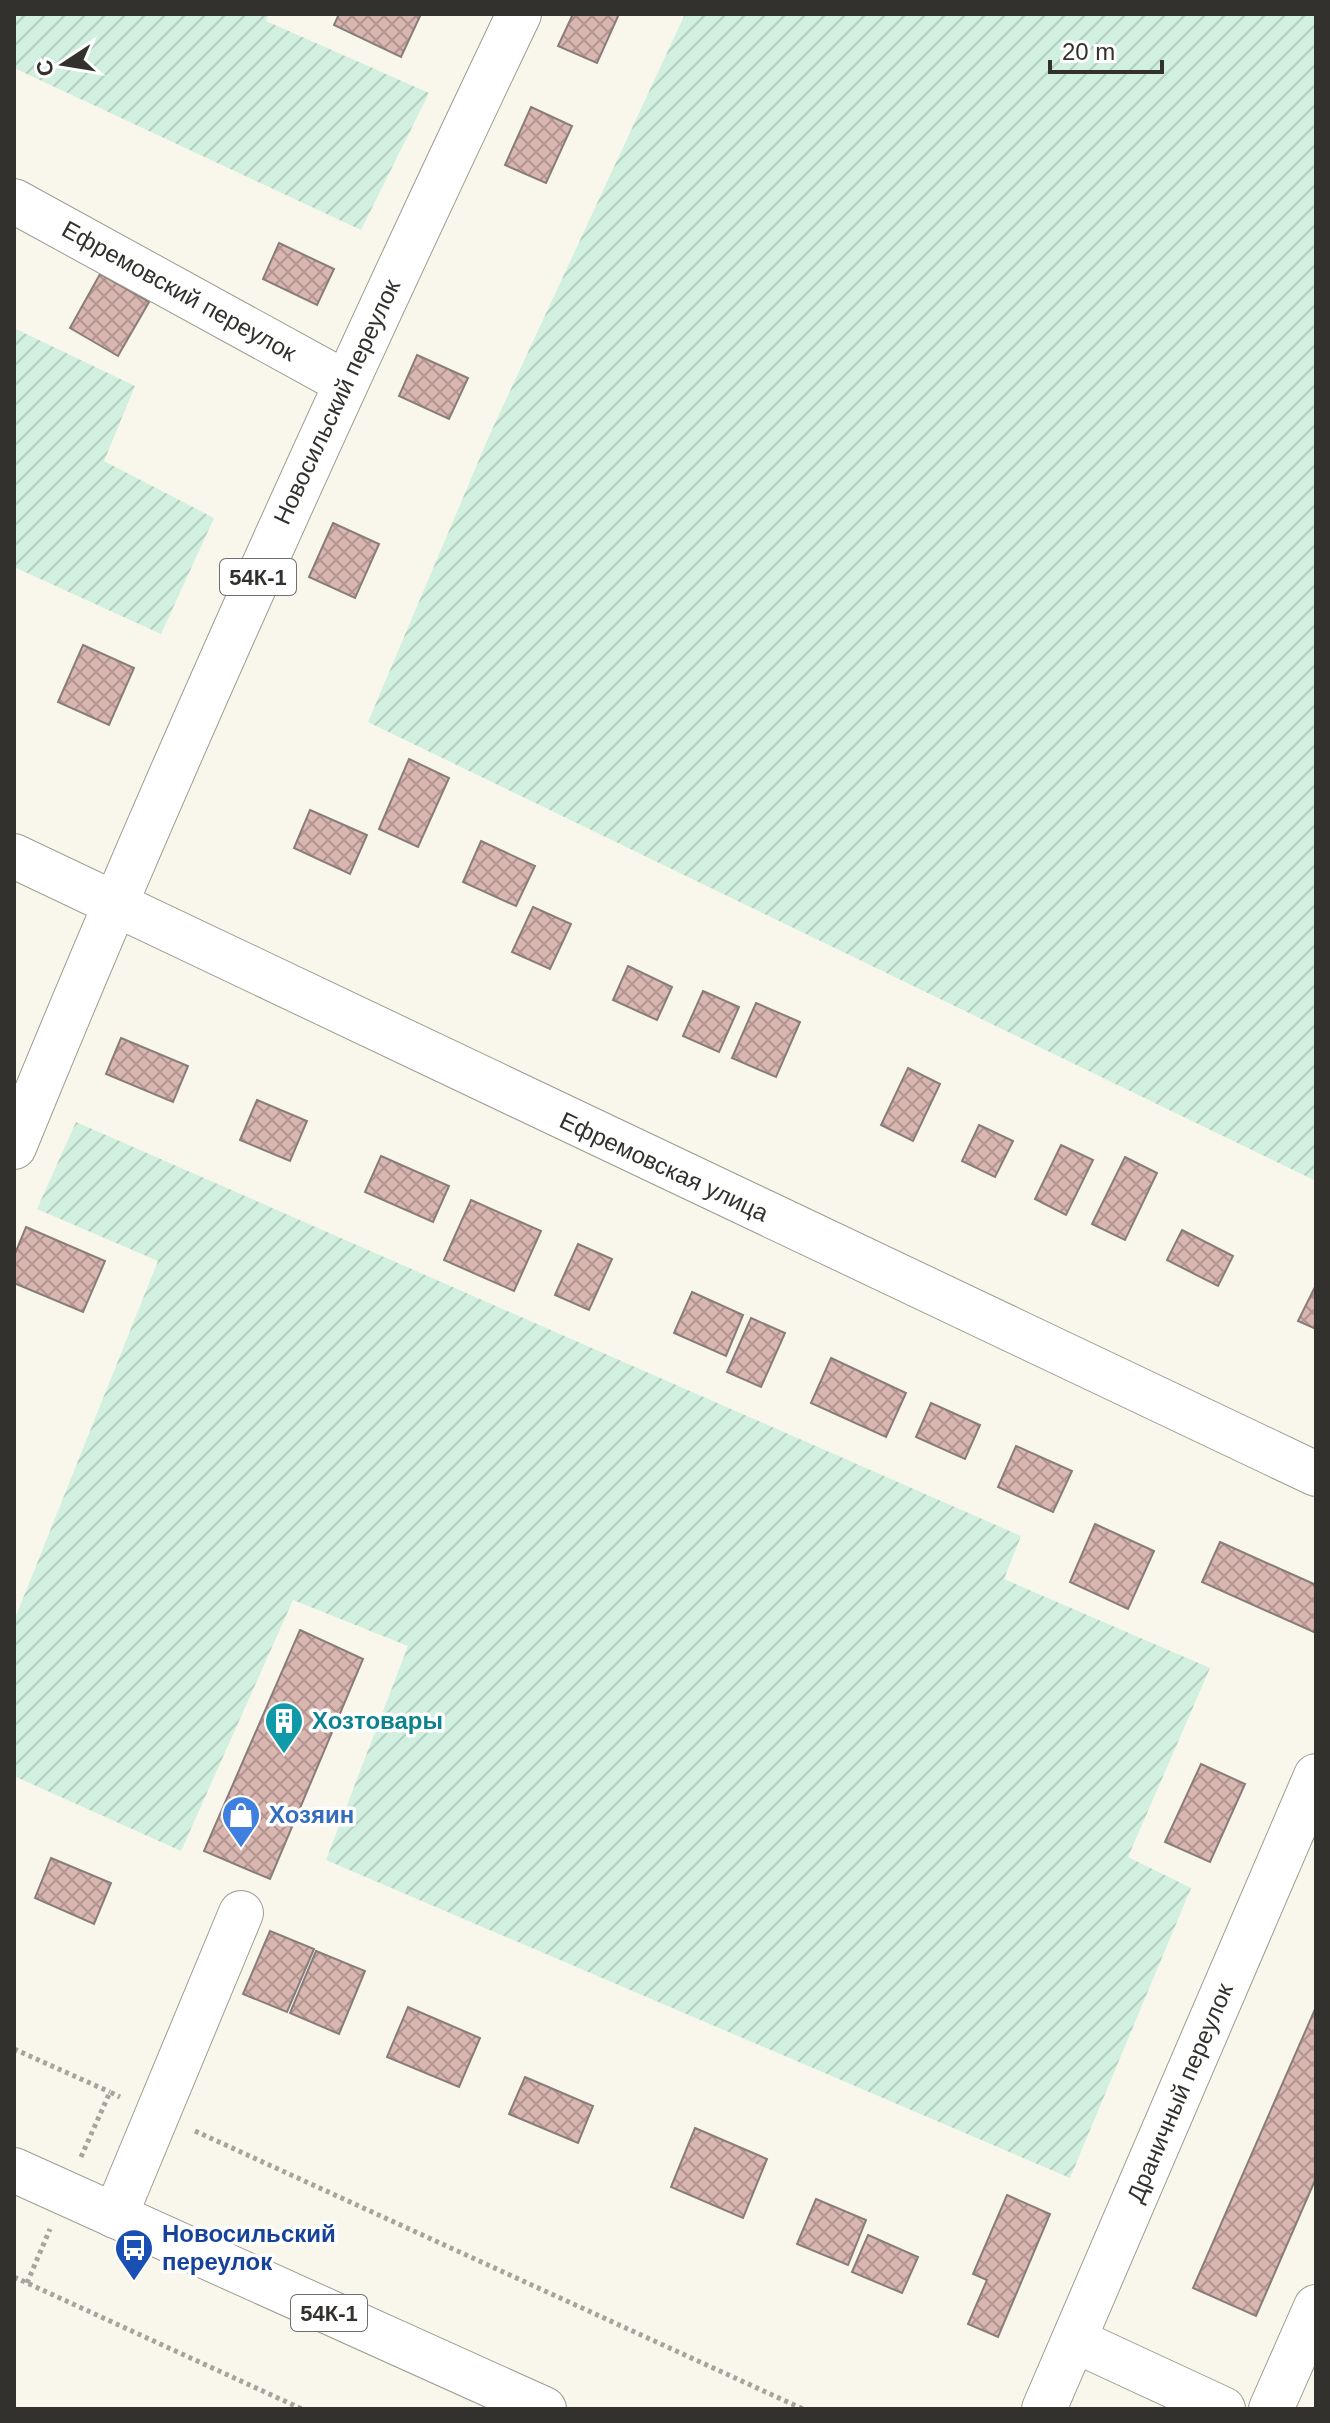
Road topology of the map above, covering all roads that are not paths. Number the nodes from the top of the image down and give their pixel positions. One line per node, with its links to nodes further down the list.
1 (519, 14): 3 (street, Новосильский переулок / 54К-1)
2 (14, 201): 3 (street, Ефремовский переулок)
3 (344, 382): 5 (street, Новосильский переулок / 54К-1)
4 (14, 856): 5 (street, Ефремовская улица)
5 (113, 903): 6 (street, Новосильский переулок / 54К-1); 7 (street, Ефремовская улица)
6 (14, 1147)
7 (1316, 1474)
8 (1316, 1776): 13 (street, Драничный переулок)
9 (241, 1913): 11 (street)
10 (14, 2170): 11 (street, 54К-1)
11 (115, 2216): 14 (street, 54К-1)
12 (1316, 2307): 17 (street)
13 (1074, 2340): 15 (street, Драничный переулок); 16 (street)
14 (544, 2409)
15 (1044, 2409)
16 (1223, 2409)
17 (1271, 2409)

